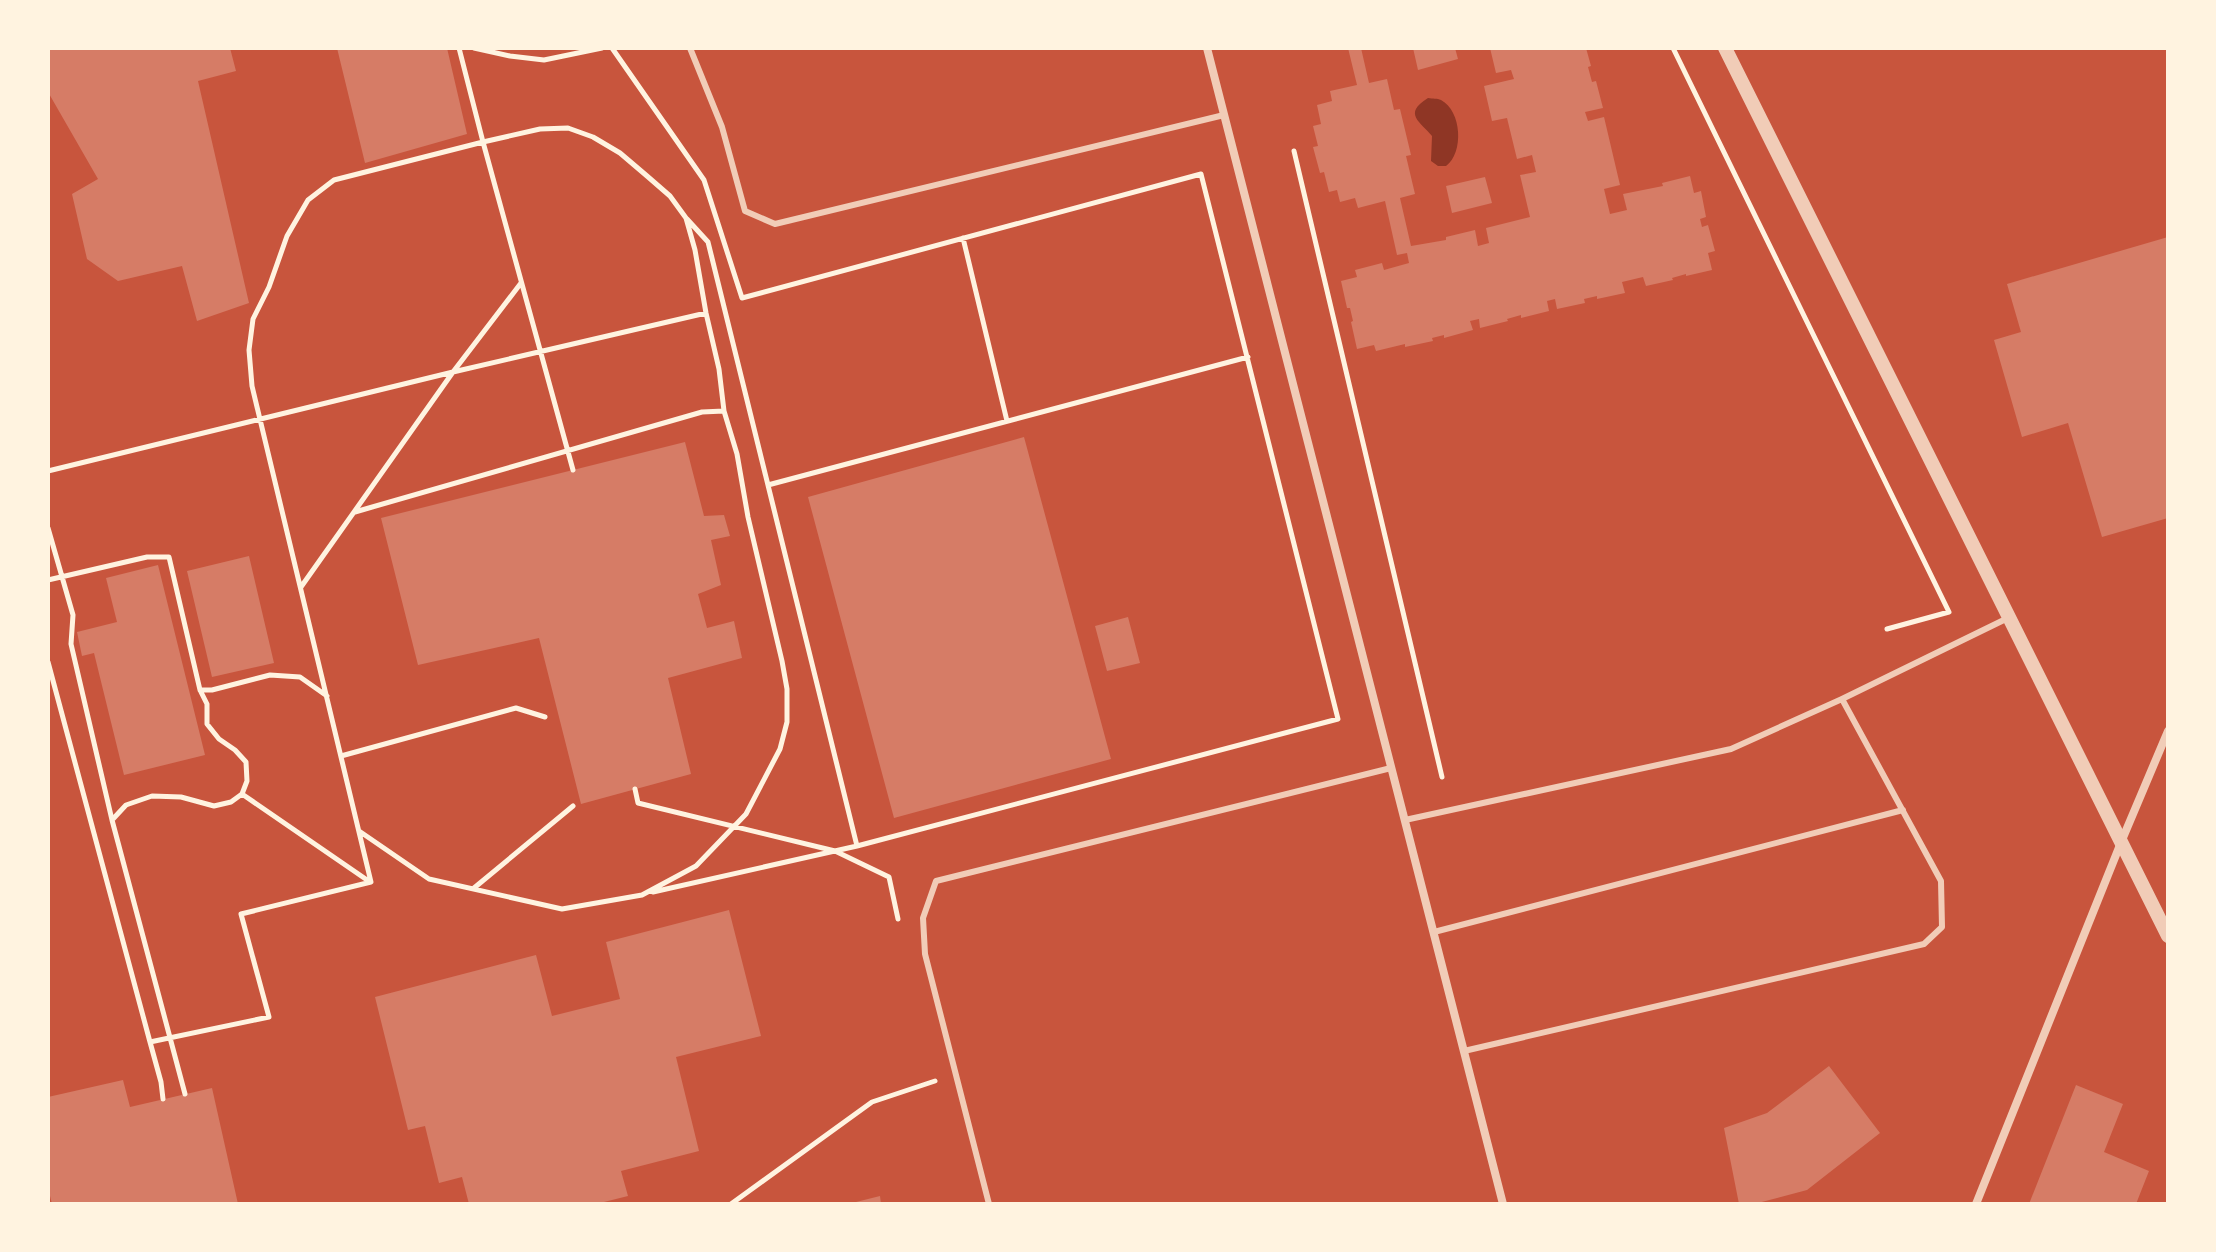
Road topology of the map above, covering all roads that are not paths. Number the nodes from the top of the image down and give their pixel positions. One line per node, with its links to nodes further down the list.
1 (690, 48): 4 (lane)
2 (1207, 48): 4 (street)
3 (1725, 48): 5 (street)
4 (1224, 115): 8 (street)
5 (2010, 617): 6 (lane); 11 (street)
6 (1842, 699): 9 (lane); 10 (lane)
7 (2168, 731): 11 (street)
8 (1391, 768): 10 (street); 15 (lane)
9 (1903, 810): 12 (lane); 14 (lane)
10 (1405, 820): 12 (street)
11 (2122, 840): 13 (street); 17 (street)
12 (1434, 932): 14 (street)
13 (2168, 936)
14 (1464, 1051): 16 (street)
15 (989, 1204)
16 (1503, 1204)
17 (1976, 1204)

